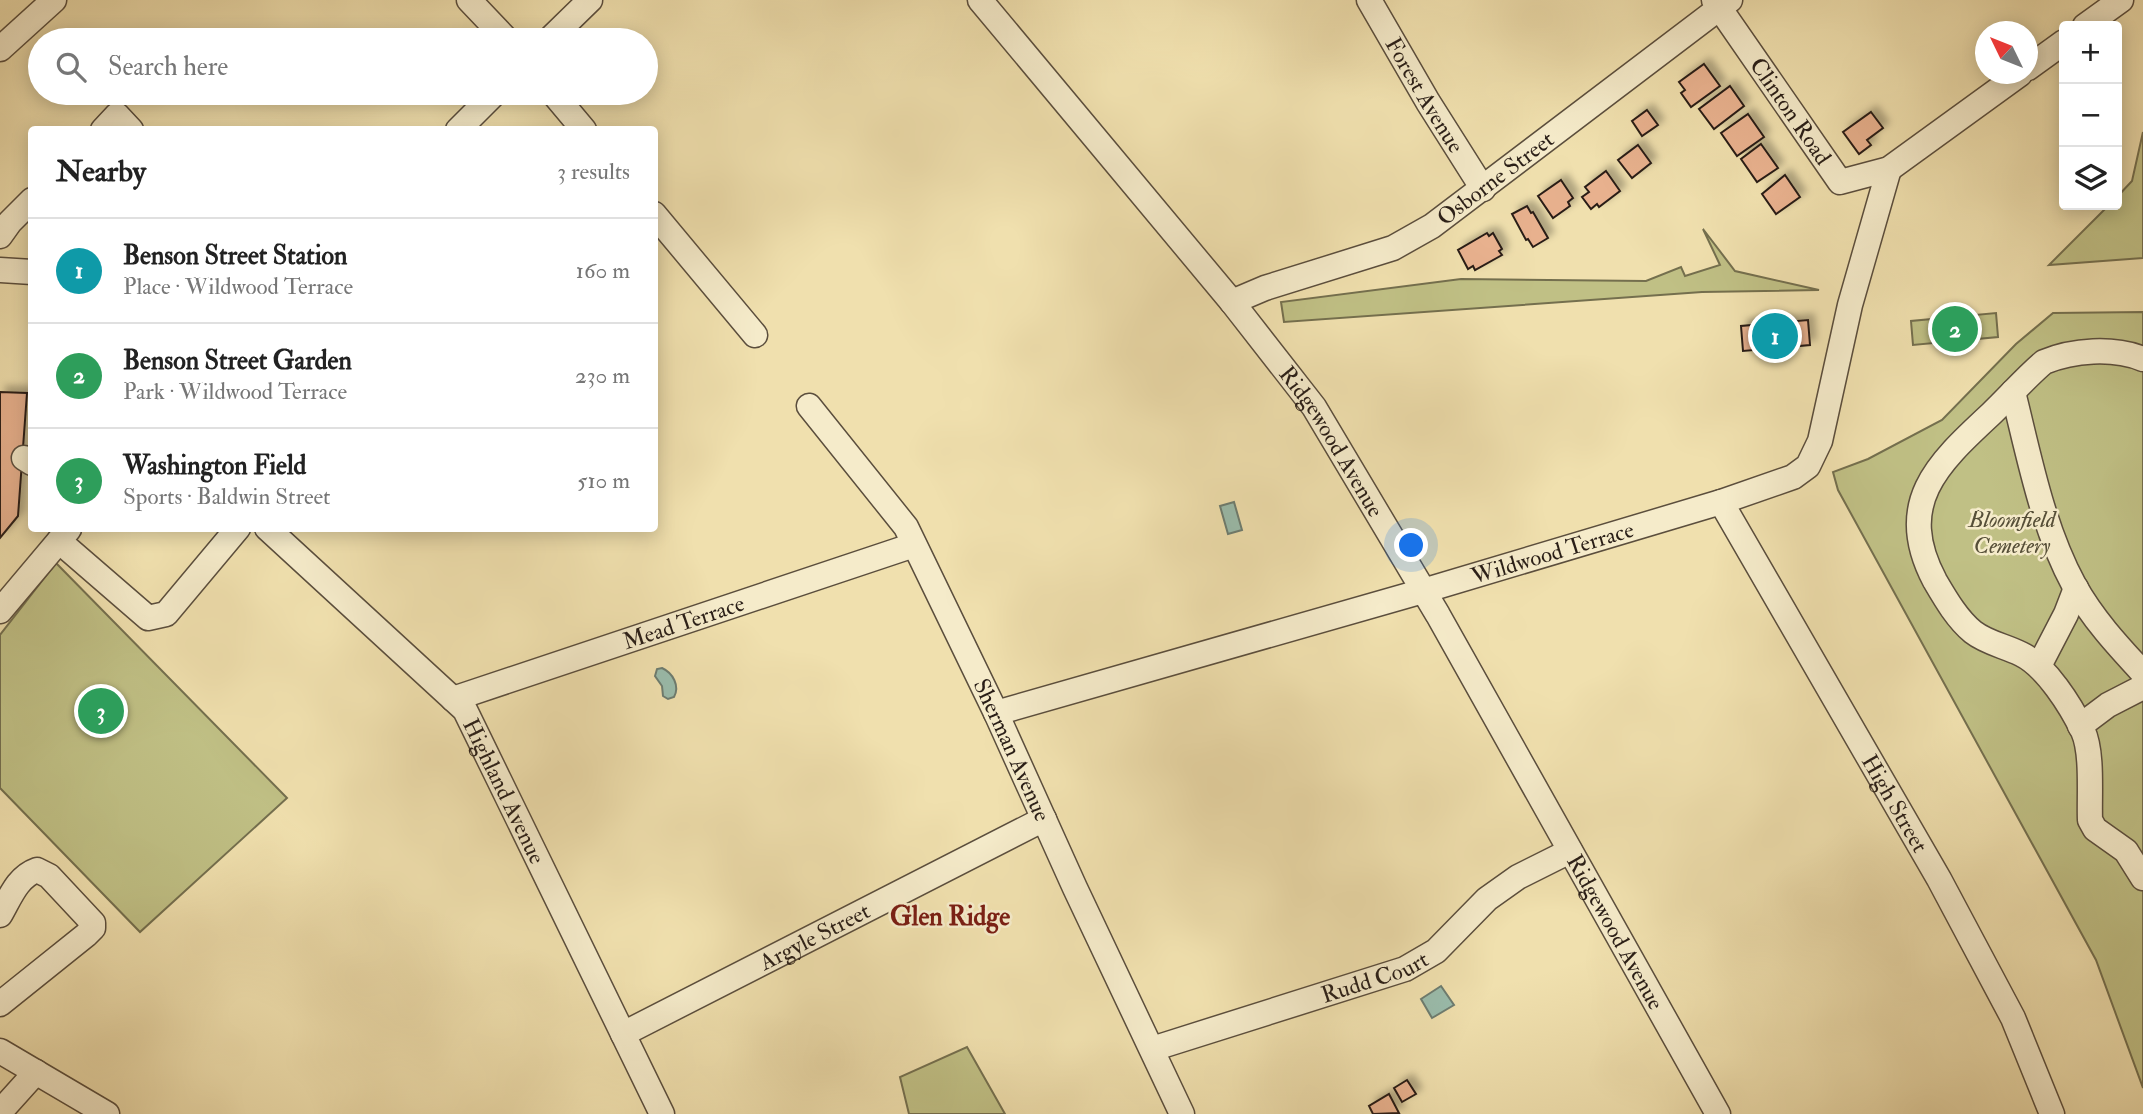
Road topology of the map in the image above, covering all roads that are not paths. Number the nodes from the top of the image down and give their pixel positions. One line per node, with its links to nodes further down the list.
1 (54, 0): 12 (street)
2 (469, 0): 9 (street)
3 (590, 0): 10 (street)
4 (980, 0): 28 (street, Ridgewood Avenue)
5 (1369, 0): 22 (street, Forest Avenue)
6 (2117, 1): 8 (street)
7 (1721, 3): 21 (street, Clinton Road); 22 (street, Osborne Street)
8 (2091, 21)
9 (496, 28)
10 (561, 28)
11 (2059, 45): 13 (street)
12 (0, 49)
13 (2038, 60)
14 (2006, 84): 21 (street)
15 (483, 105): 19 (street)
16 (563, 105): 20 (street)
17 (107, 126): 18 (street)
18 (127, 126)
19 (462, 126)
20 (581, 126)
21 (1889, 169): 33 (street, Wildwood Terrace)
22 (1483, 188): 28 (street, Osborne Street)
23 (28, 204): 25 (street)
24 (658, 219): 29 (street)
25 (0, 236)
26 (0, 270): 27 (street)
27 (28, 272)
28 (1237, 309): 39 (street, Ridgewood Avenue)
29 (755, 335)
30 (2143, 359): 31 (street)
31 (2013, 392): 38 (street); 43 (street)
32 (809, 406): 37 (street, Sherman Avenue)
33 (1721, 502): 39 (street, Wildwood Terrace); 63 (street, High Street)
34 (235, 532): 36 (street)
35 (271, 532): 46 (street, Highland Avenue)
36 (64, 535): 40 (street)
37 (914, 545): 46 (street, Mead Terrace); 47 (street, Sherman Avenue)
38 (2076, 588): 41 (street); 42 (street)
39 (1423, 591): 47 (street, Wildwood Terrace); 50 (street, Ridgewood Avenue)
40 (0, 611)
41 (2103, 627): 42 (street); 44 (street)
42 (2055, 635): 43 (street)
43 (2039, 666): 48 (street)
44 (2143, 673)
45 (2143, 687): 48 (street)
46 (453, 699): 54 (street, Highland Avenue)
47 (996, 713): 49 (street, Sherman Avenue)
48 (2080, 726): 51 (street)
49 (1044, 820): 54 (street, Argyle Street); 55 (street, Sherman Avenue)
50 (1570, 851): 55 (street, Rudd Court); 62 (street, Ridgewood Avenue)
51 (2143, 878)
52 (0, 915): 53 (street)
53 (0, 1004)
54 (623, 1034): 60 (street, Highland Avenue)
55 (1152, 1049): 61 (street, Sherman Avenue)
56 (0, 1052): 57 (street)
57 (36, 1072): 58 (street); 59 (street)
58 (0, 1112)
59 (107, 1114)
60 (662, 1114)
61 (1182, 1114)
62 (1718, 1114)
63 (2052, 1114)

